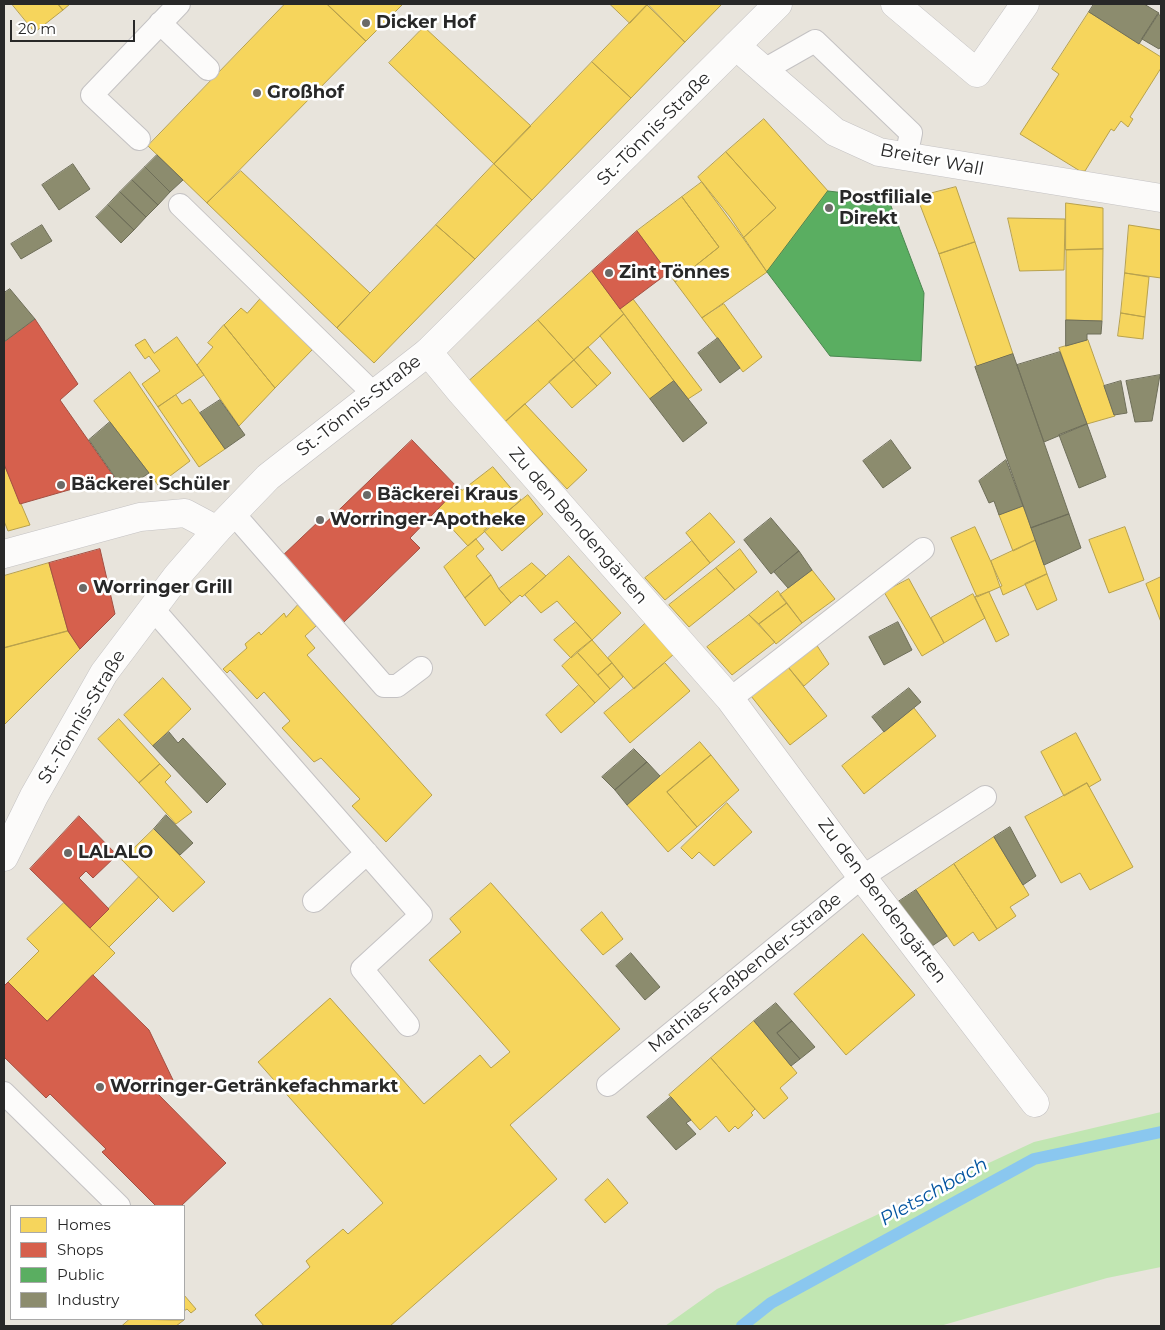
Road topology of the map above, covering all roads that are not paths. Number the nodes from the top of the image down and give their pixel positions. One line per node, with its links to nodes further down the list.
1 (179, 4): 5 (lane)
2 (778, 4): 6 (street, St.-Tönnis-Straße)
3 (895, 4): 4 (street)
4 (1025, 4)
5 (160, 23): 7 (lane); 9 (lane)
6 (736, 46): 8 (street, Breiter Wall); 13 (street, St.-Tönnis-Straße)
7 (208, 69)
8 (764, 70): 10 (street, Breiter Wall); 10 (lane)
9 (138, 139)
10 (906, 157): 11 (street, Breiter Wall)
11 (1161, 198)
12 (180, 204): 14 (lane)
13 (428, 352): 14 (street, St.-Tönnis-Straße); 20 (street, Zu den Bendengärten)
14 (374, 394): 15 (street, St.-Tönnis-Straße)
15 (225, 521): 17 (street); 18 (street, St.-Tönnis-Straße); 19 (lane)
16 (923, 549): 20 (lane)
17 (4, 554)
18 (152, 609): 22 (lane); 23 (street, St.-Tönnis-Straße)
19 (421, 668)
20 (730, 699): 24 (street, Zu den Bendengärten)
21 (985, 797): 24 (lane, Mathias-Faßbender-Straße)
22 (367, 853): 25 (lane); 26 (lane)
23 (4, 857)
24 (862, 877): 27 (lane, Mathias-Faßbender-Straße); 29 (street, Zu den Bendengärten)
25 (314, 901)
26 (408, 1025)
27 (608, 1085)
28 (4, 1093): 30 (lane)
29 (1035, 1103)
30 (118, 1205)

